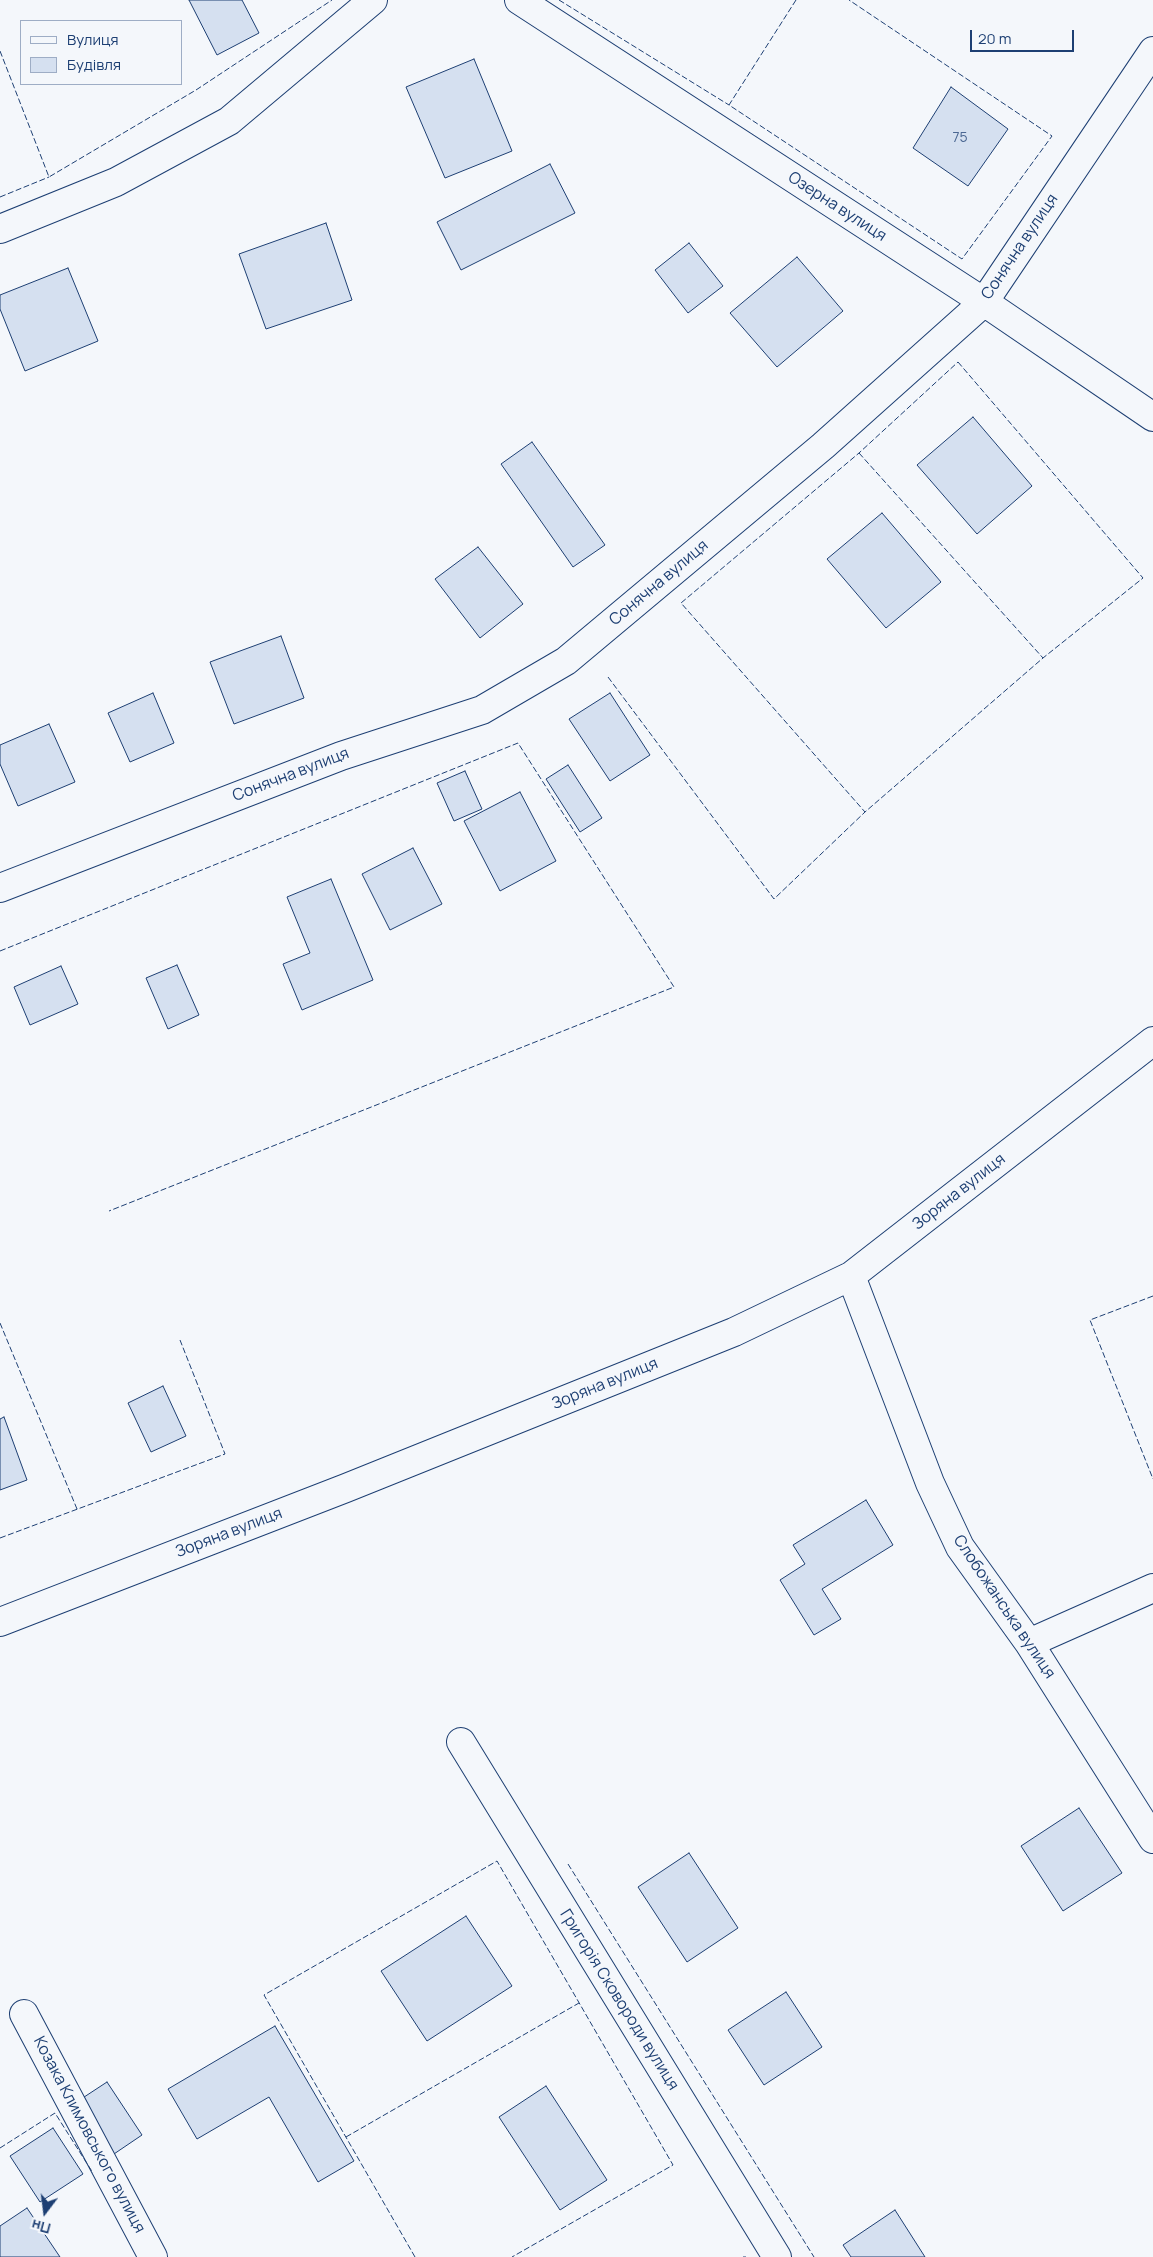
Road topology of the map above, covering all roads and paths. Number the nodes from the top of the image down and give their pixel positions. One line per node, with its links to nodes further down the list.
1 (373, 0): 4 (street)
2 (519, 0): 5 (street, Озерна вулиця)
3 (1153, 51): 5 (street, Сонячна вулиця)
4 (0, 229)
5 (984, 302): 6 (street, Озерна вулиця); 7 (street, Сонячна вулиця)
6 (1153, 417)
7 (0, 888)
8 (1153, 1041): 9 (street, Зоряна вулиця)
9 (851, 1276): 11 (street, Зоряна вулиця); 12 (street, Слобожанська вулиця)
10 (1153, 1588): 12 (street)
11 (0, 1622)
12 (1029, 1643): 14 (street, Слобожанська вулиця)
13 (461, 1742): 17 (street, Григорія Сковороди вулиця)
14 (1153, 1839)
15 (24, 2014): 16 (street, Козака Климовського вулиця)
16 (153, 2257)
17 (777, 2257)

